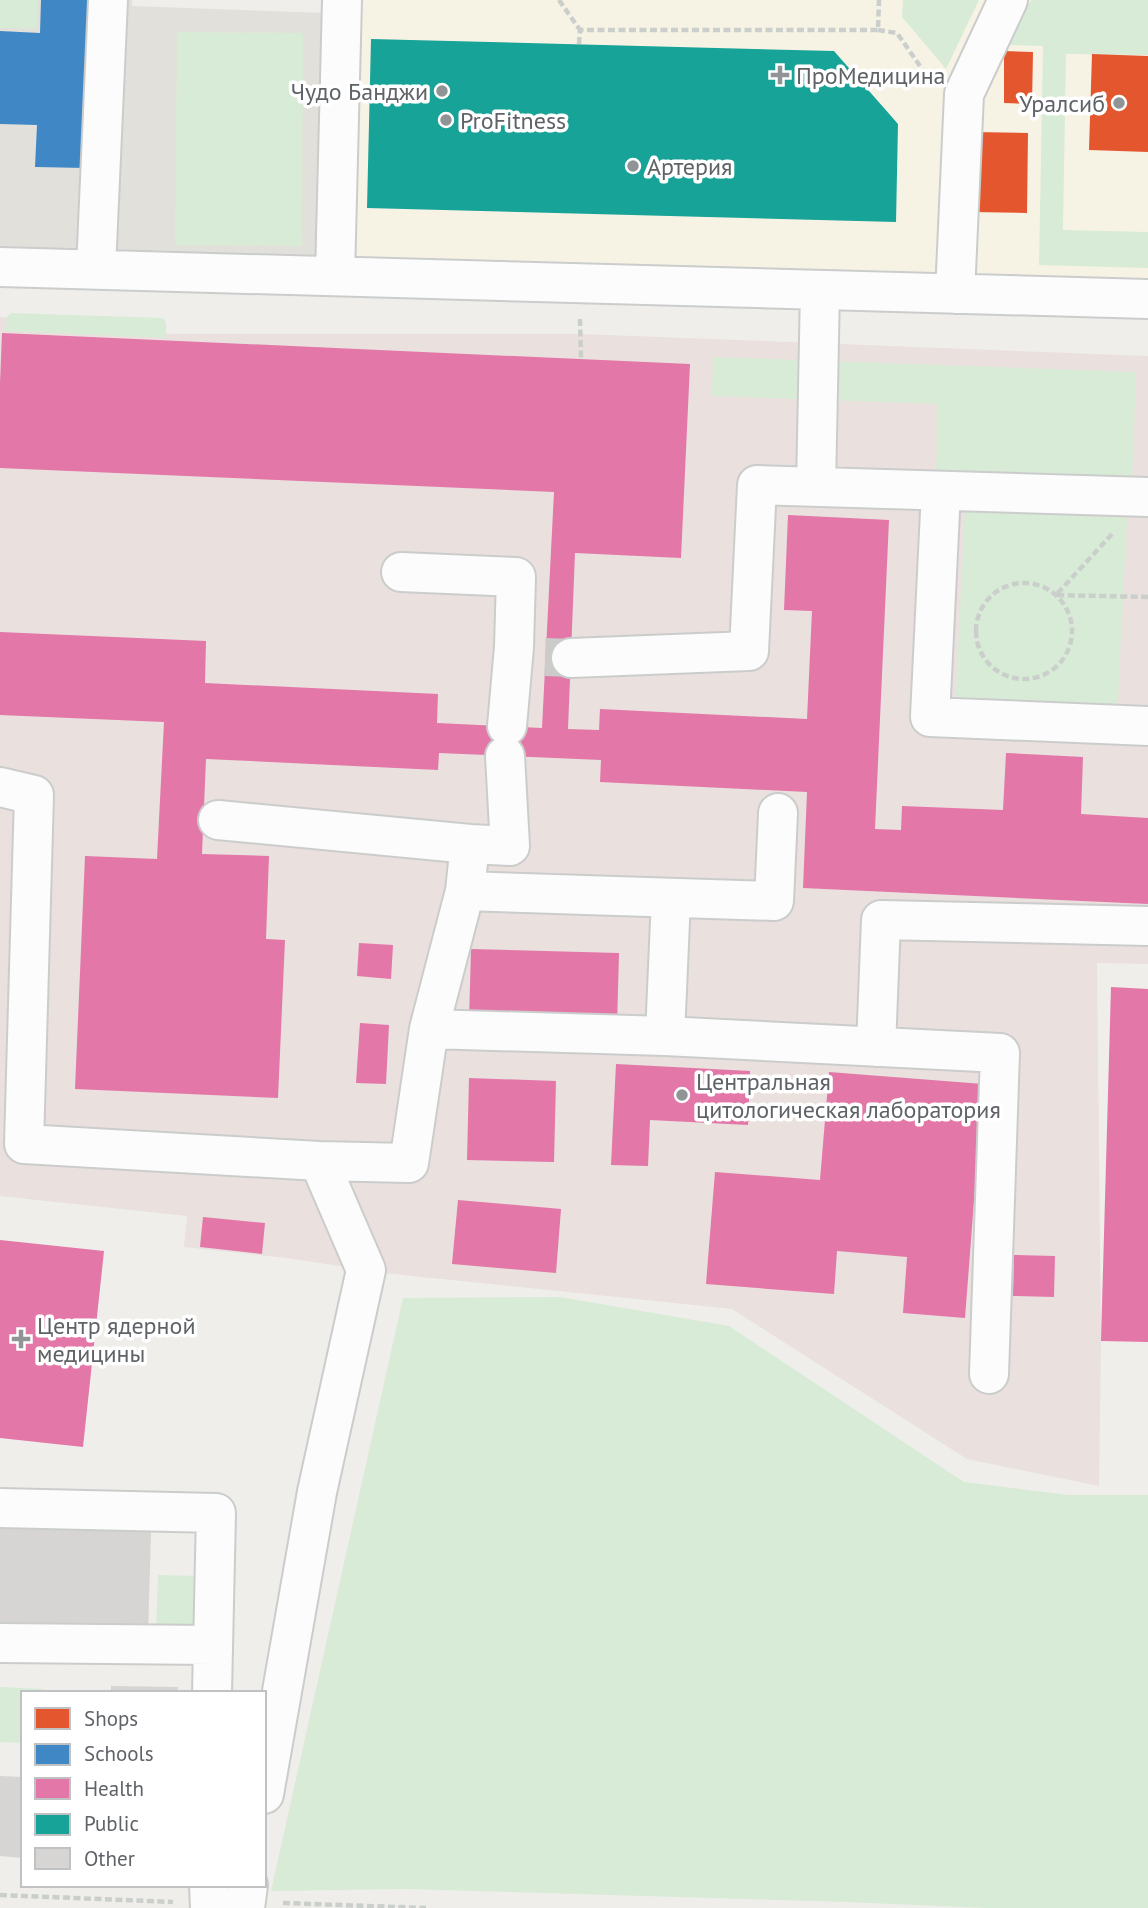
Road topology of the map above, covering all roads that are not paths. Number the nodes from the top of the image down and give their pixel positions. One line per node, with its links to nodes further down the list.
1 (108, 0): 5 (lane)
2 (342, 0): 6 (lane)
3 (1007, 0): 8 (lane)
4 (0, 267): 5 (lane)
5 (96, 269): 6 (lane)
6 (335, 276): 7 (lane)
7 (820, 290): 8 (lane); 10 (lane)
8 (955, 294): 9 (lane)
9 (1148, 299)
10 (816, 486): 11 (lane); 14 (lane)
11 (941, 491): 12 (lane); 15 (lane)
12 (1148, 497)
13 (401, 572): 14 (lane)
14 (543, 654): 19 (lane)
15 (1148, 726)
16 (0, 787): 26 (lane)
17 (778, 813): 21 (lane)
18 (218, 820): 19 (lane)
19 (470, 844): 20 (lane)
20 (465, 891): 21 (lane); 23 (lane)
21 (671, 898): 24 (lane)
22 (1148, 926): 25 (lane)
23 (429, 1029): 24 (lane); 26 (lane)
24 (665, 1036): 25 (lane)
25 (876, 1047): 27 (lane)
26 (319, 1161): 32 (lane)
27 (989, 1374)
28 (0, 1508): 30 (lane)
29 (0, 1643): 30 (lane)
30 (213, 1645): 31 (lane)
31 (212, 1691)
32 (266, 1783)
33 (209, 1887): 35 (lane)
34 (248, 1887): 36 (lane)
35 (209, 1908)
36 (245, 1908)

